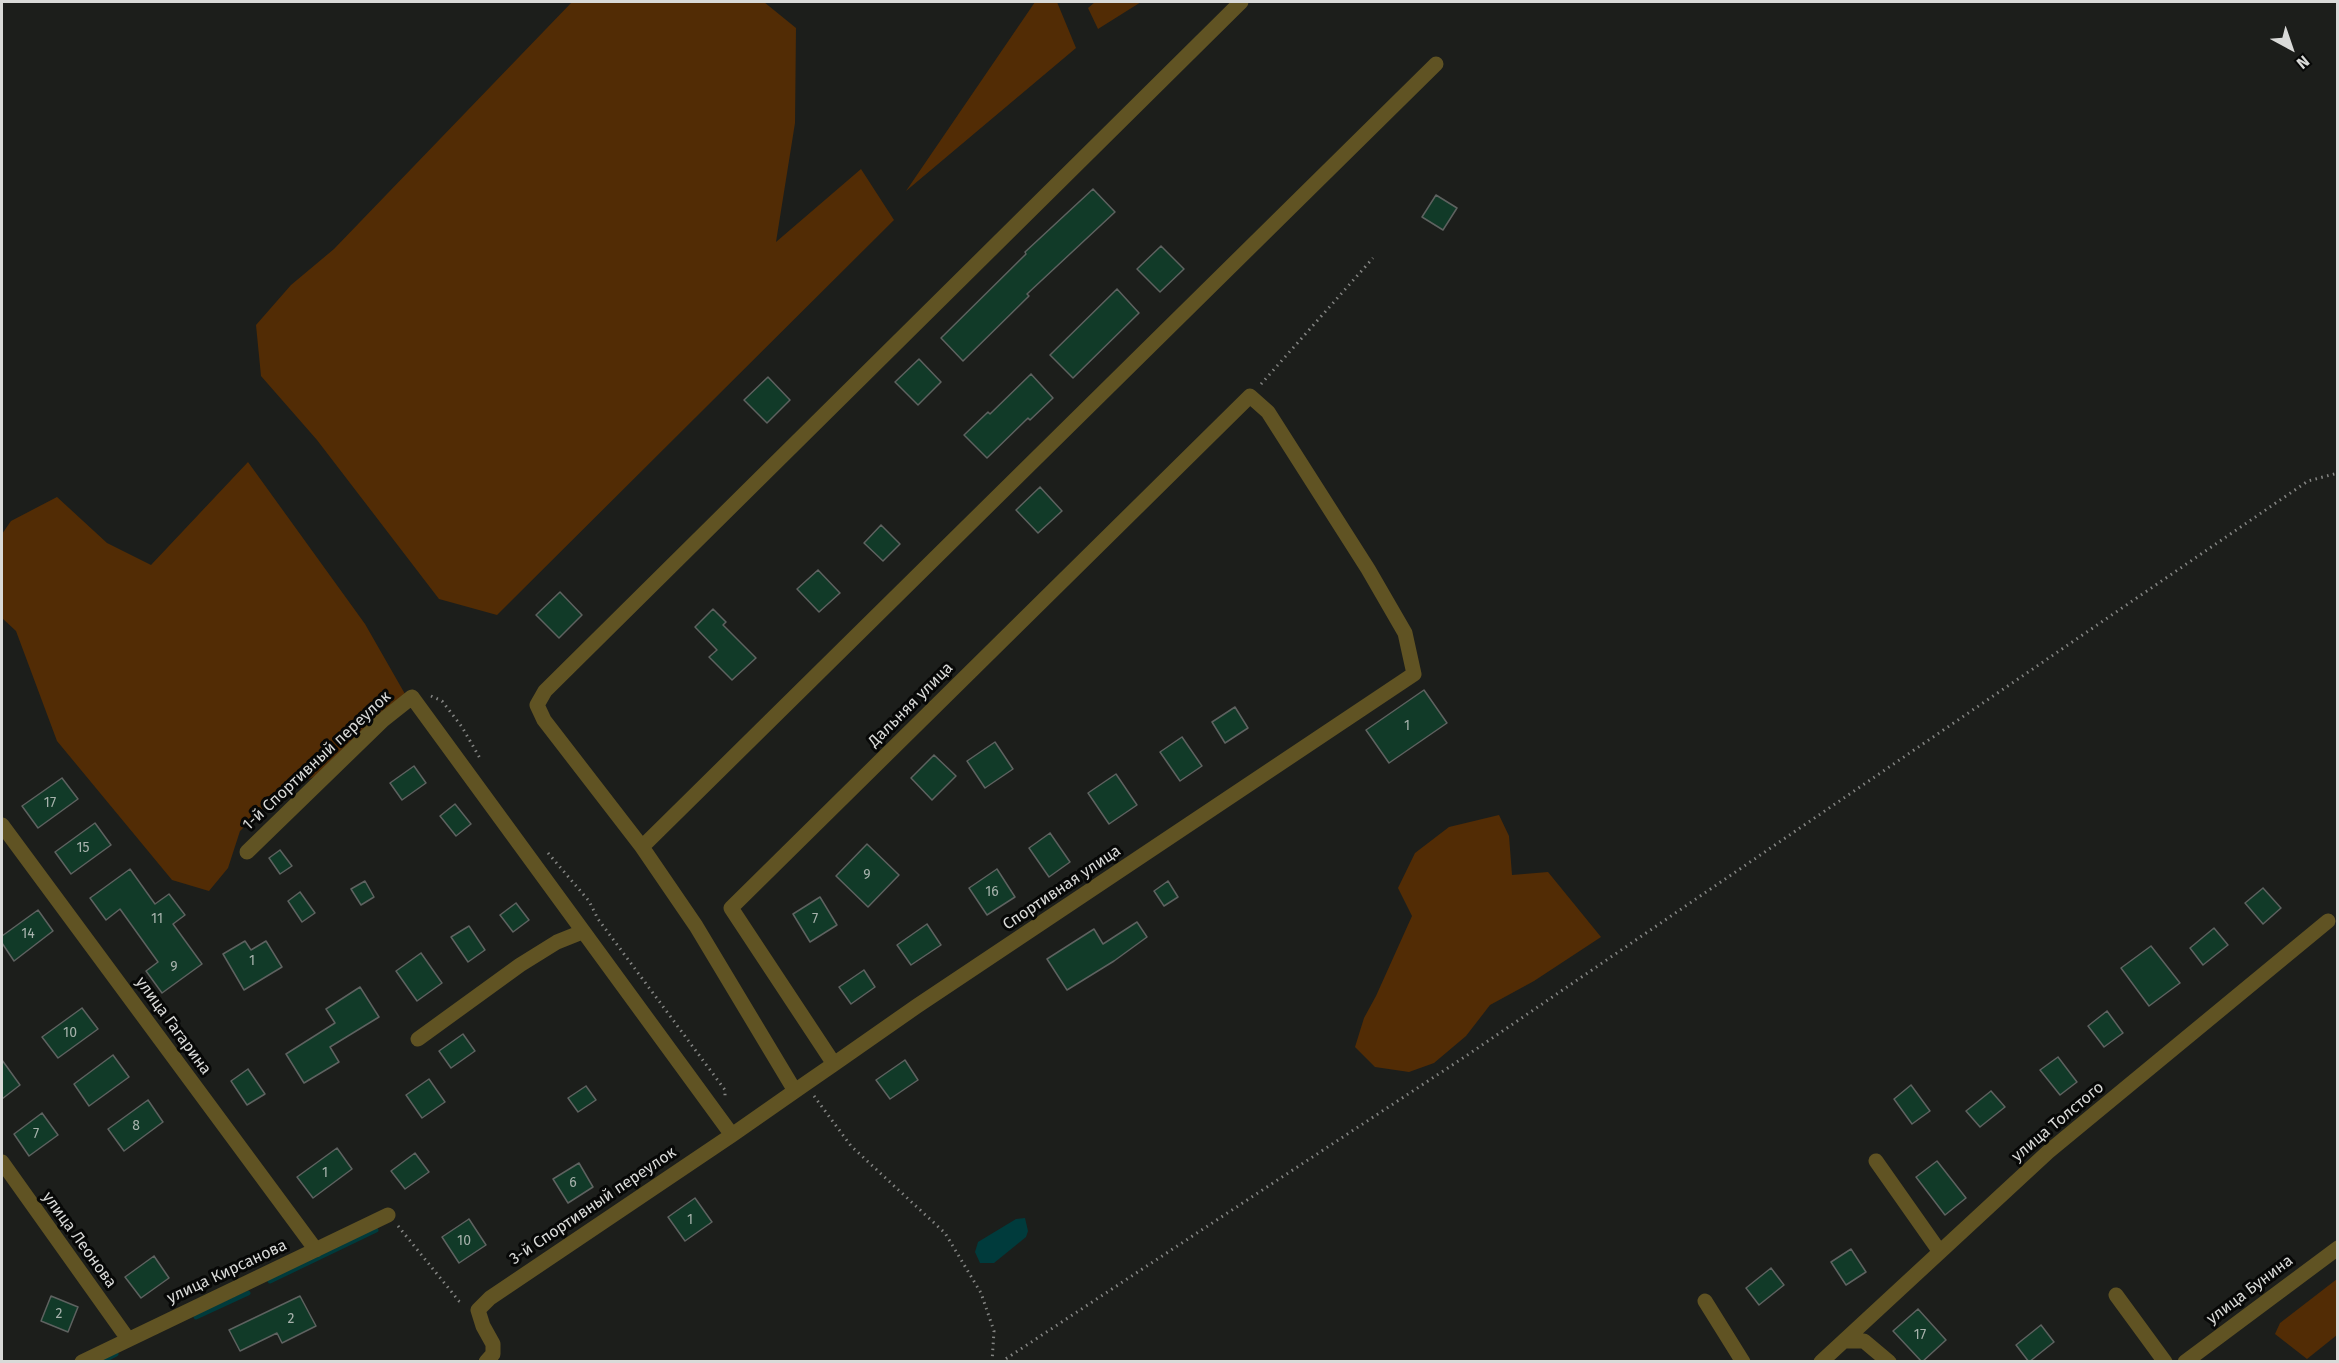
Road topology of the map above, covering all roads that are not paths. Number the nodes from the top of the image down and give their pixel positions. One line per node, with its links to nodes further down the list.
1 (1241, 2): 5 (street)
2 (1436, 64): 5 (street)
3 (1250, 396): 10 (street, Дальняя улица); 10 (street, Спортивная улица)
4 (2, 825): 17 (street, улица Гагарина)
5 (642, 847): 11 (street)
6 (247, 852): 8 (street, 1-й Спортивный переулок)
7 (2328, 921): 18 (street, улица Толстого)
8 (582, 932): 9 (street); 12 (street)
9 (418, 1039)
10 (834, 1064): 11 (street, Спортивная улица)
11 (800, 1087): 12 (street, Спортивная улица)
12 (728, 1128): 24 (street, 3-й Спортивный переулок)
13 (1876, 1161): 18 (street)
14 (2, 1162): 21 (street, улица Леонова)
15 (388, 1215): 17 (street, улица Кирсанова)
16 (2337, 1248): 29 (street, улица Бунина)
17 (315, 1250): 21 (street, улица Кирсанова)
18 (1940, 1252): 22 (street, улица Толстого)
19 (2116, 1295): 28 (street)
20 (1705, 1301): 25 (street)
21 (128, 1339): 23 (street, улица Кирсанова)
22 (1845, 1341): 26 (street, улица Толстого); 27 (street)
23 (82, 1362)
24 (486, 1362)
25 (1743, 1362)
26 (1821, 1362)
27 (1889, 1362)
28 (2165, 1362)
29 (2185, 1362)

